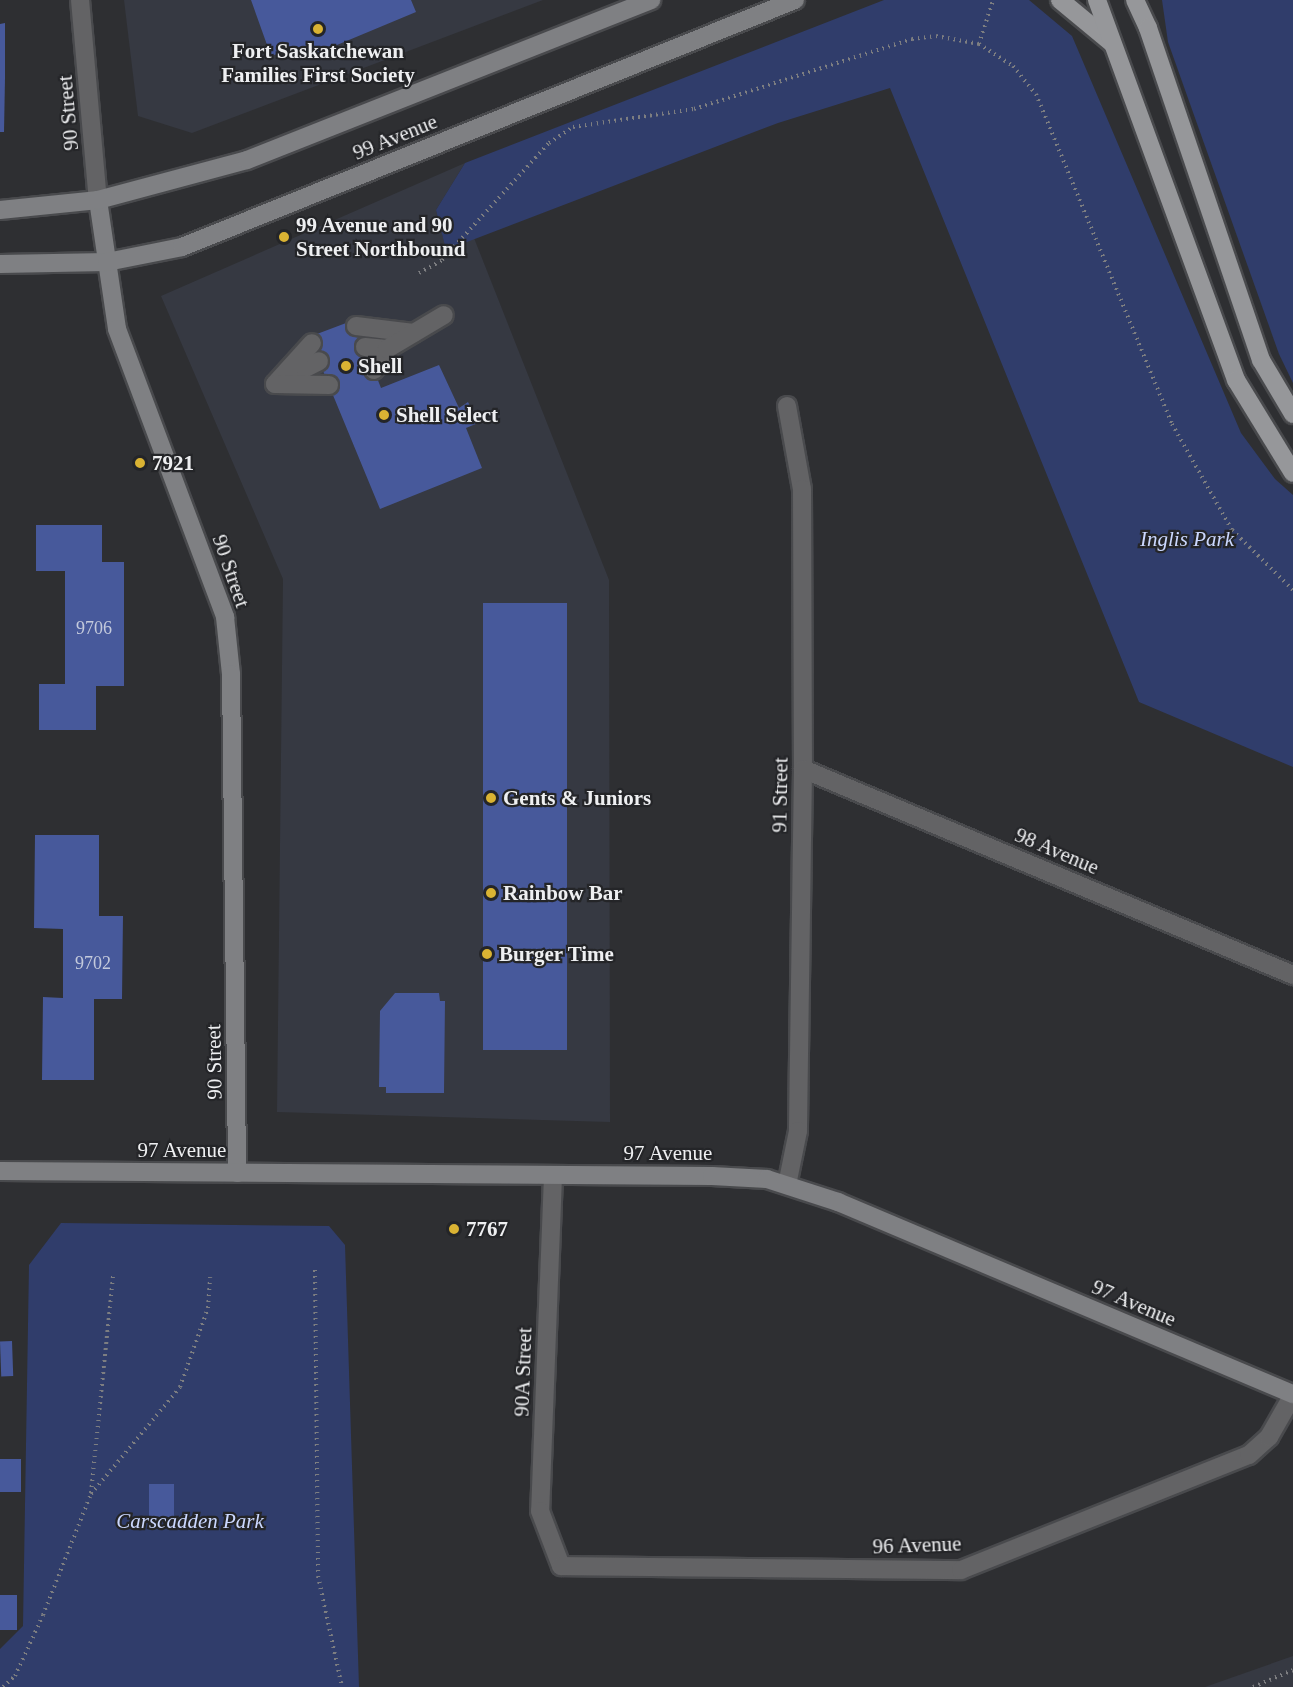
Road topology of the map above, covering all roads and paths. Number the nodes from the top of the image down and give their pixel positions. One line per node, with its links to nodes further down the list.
1 (80, 0): 12 (street, 90 Street)
2 (651, 0): 12 (street, 99 Avenue)
3 (795, 0): 14 (street, 99 Avenue)
4 (993, 0): 10 (path)
5 (1060, 0): 11 (main road)
6 (1097, 0): 11 (main road)
7 (1135, 0): 9 (main road)
8 (1149, 0): 9 (main road)
9 (1148, 28): 28 (main road)
10 (979, 44): 16 (path); 30 (path)
11 (1114, 44): 29 (main road)
12 (98, 201): 13 (street, 99 Avenue); 14 (street, 90 Street)
13 (0, 210)
14 (107, 262): 15 (street, 99 Avenue); 34 (street, 90 Street)
15 (0, 264)
16 (419, 273)
17 (444, 315): 19 (street)
18 (356, 326): 19 (street)
19 (414, 333): 22 (street)
20 (312, 343): 25 (street)
21 (364, 346): 22 (street)
22 (387, 348): 24 (street)
23 (319, 362): 25 (street)
24 (374, 370)
25 (275, 384): 26 (street)
26 (329, 385)
27 (787, 406): 31 (street, 91 Street)
28 (1293, 414)
29 (1293, 473)
30 (1293, 590)
31 (803, 769): 32 (street, 98 Avenue); 36 (street, 91 Street)
32 (1293, 975)
33 (0, 1171): 34 (street, 97 Avenue)
34 (237, 1173): 35 (street, 97 Avenue)
35 (553, 1176): 36 (street, 97 Avenue); 42 (street, 90A Street)
36 (787, 1185): 40 (street, 97 Avenue)
37 (315, 1270): 45 (path)
38 (113, 1276): 41 (path)
39 (210, 1277): 41 (path)
40 (1293, 1394): 42 (street, 96 Avenue)
41 (91, 1494): 44 (path)
42 (561, 1566)
43 (1293, 1670): 46 (path)
44 (3, 1687)
45 (342, 1687)
46 (1253, 1687)

